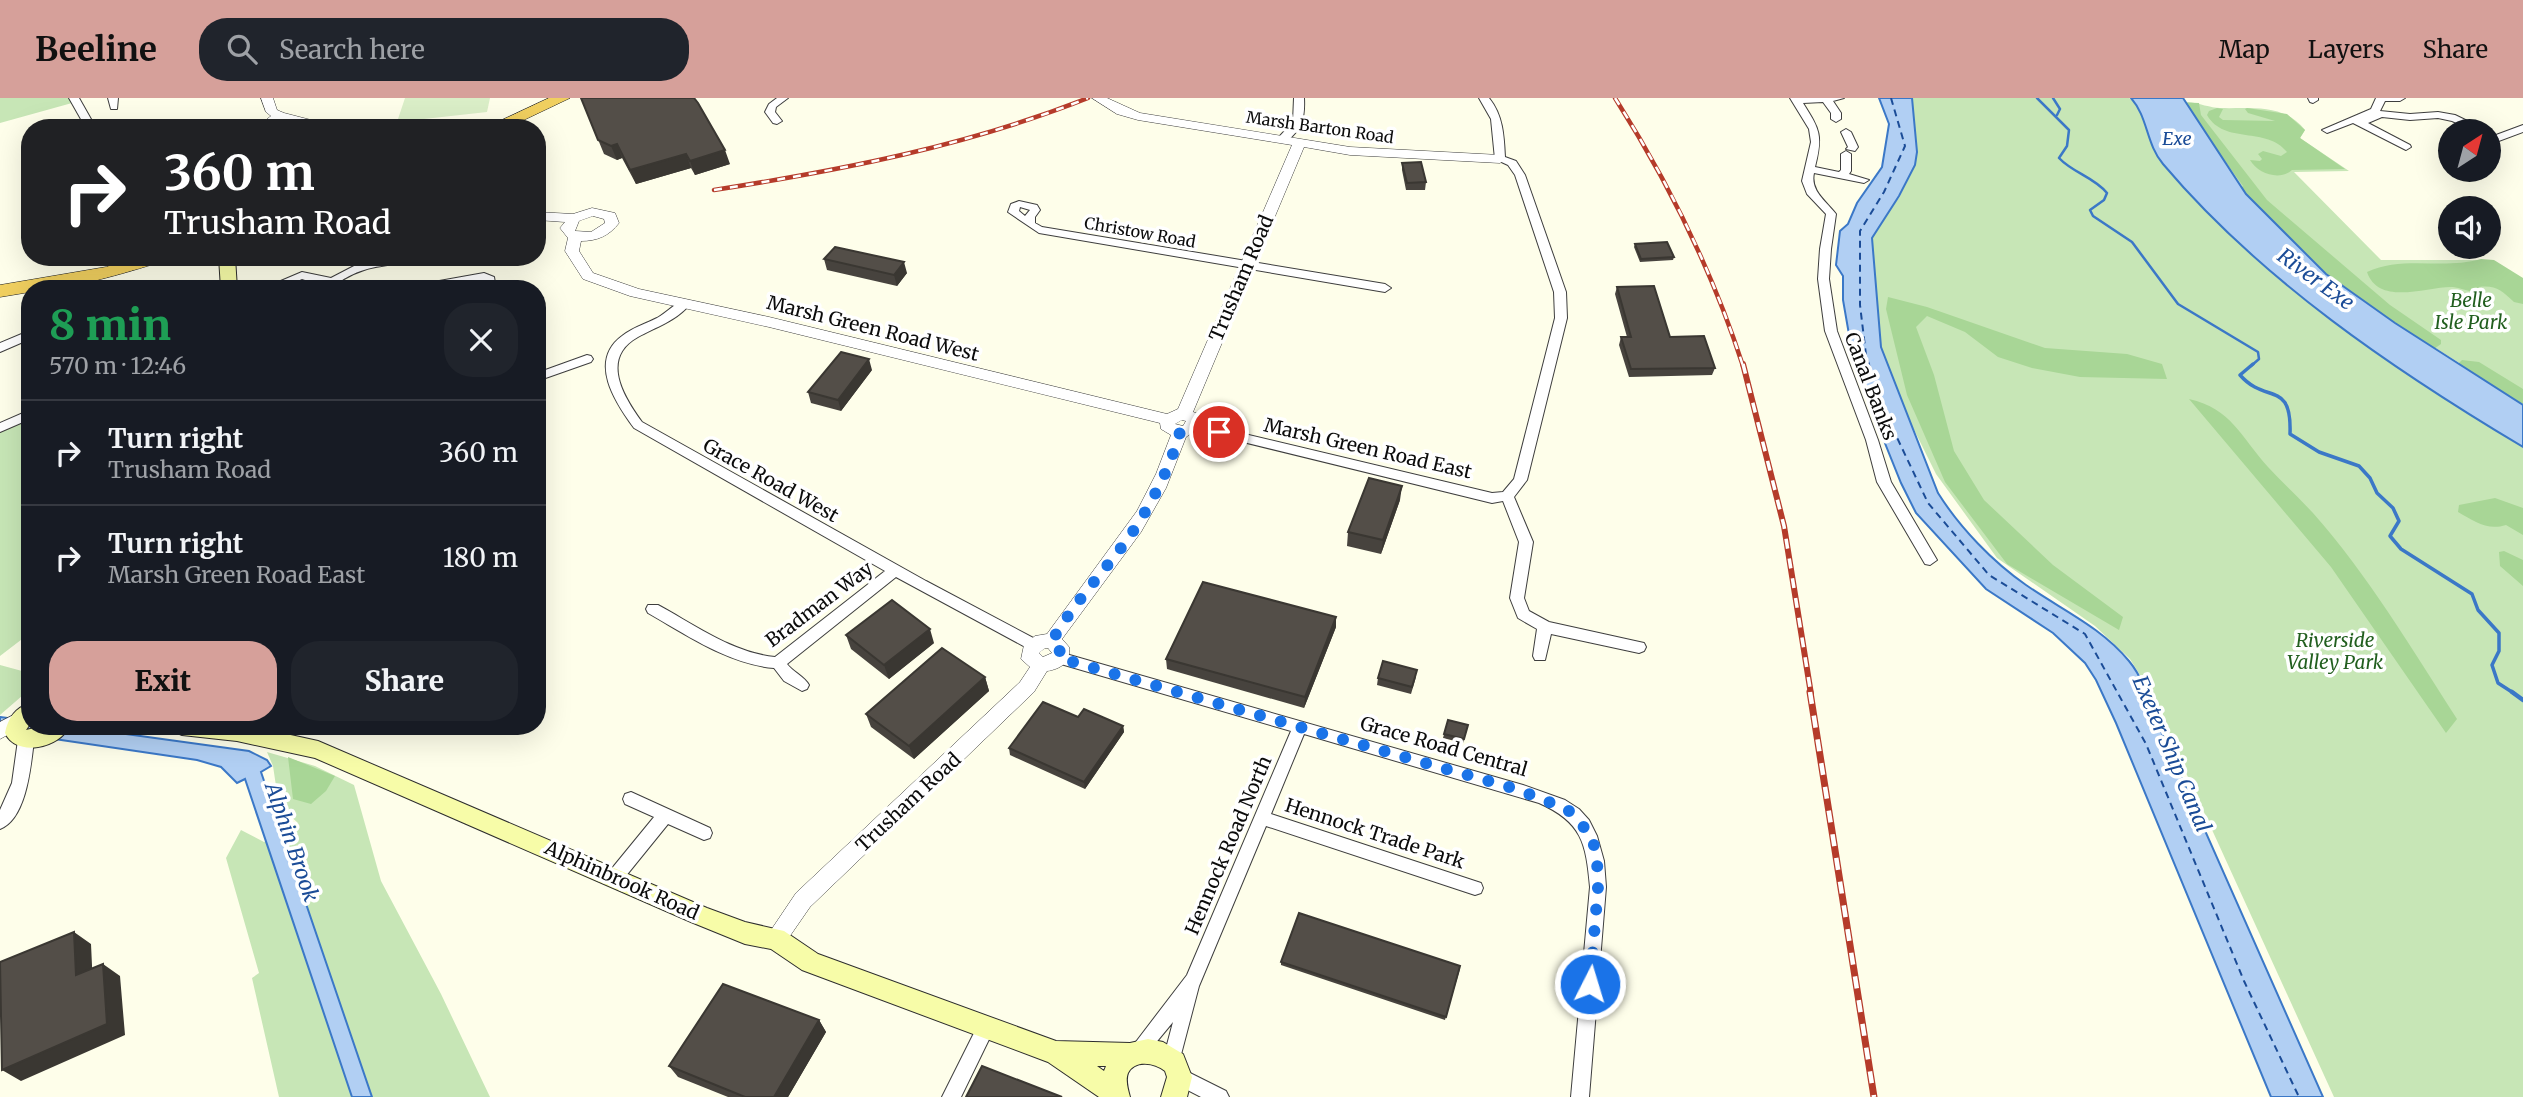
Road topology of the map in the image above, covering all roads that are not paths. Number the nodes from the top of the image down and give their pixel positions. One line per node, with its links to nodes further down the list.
1 (74, 98): 14 (street)
2 (261, 98): 15 (street)
3 (267, 98): 16 (street)
4 (562, 98): 17 (highway)
5 (783, 98): 20 (street)
6 (1098, 98): 26 (street, Marsh Barton Road)
7 (1299, 98): 26 (street)
8 (1484, 98): 29 (street)
9 (1839, 98): 13 (street)
10 (2382, 98): 11 (street); 21 (street)
11 (2400, 98)
12 (1795, 99): 13 (street); 30 (street)
13 (1826, 99): 18 (street)
14 (86, 119)
15 (267, 119)
16 (271, 119)
17 (512, 119)
18 (1836, 119)
19 (2457, 119): 21 (street)
20 (777, 121)
21 (2358, 121): 23 (street); 28 (street)
22 (2523, 128): 25 (street)
23 (2327, 130)
24 (1846, 132): 31 (street)
25 (2501, 135)
26 (1282, 141): 27 (street, Marsh Barton Road)
27 (1299, 143): 29 (street, Marsh Barton Road); 41 (street, Trusham Road)
28 (2406, 147)
29 (1500, 159): 61 (street)
30 (1811, 169): 31 (street); 62 (street, Canal Banks)
31 (1841, 176): 32 (street)
32 (1864, 180)
33 (546, 221): 35 (street)
34 (1030, 224): 41 (street, Christow Road)
35 (572, 228): 36 (street); 36 (street); 37 (street)
36 (596, 235): 37 (street)
37 (579, 260): 53 (street, Marsh Green Road West)
38 (81, 266): 42 (highway)
39 (128, 266): 43 (highway)
40 (366, 266): 46 (street)
41 (1246, 266): 51 (street, Christow Road); 59 (street, Trusham Road)
42 (32, 280)
43 (57, 280)
44 (290, 280): 45 (street)
45 (317, 280)
46 (337, 280)
47 (463, 280): 48 (street)
48 (490, 280)
49 (21, 283): 52 (highway)
50 (21, 286): 52 (highway)
51 (1385, 288)
52 (0, 289)
53 (684, 304): 59 (street, Marsh Green Road West); 63 (street, Grace Road West)
54 (21, 338): 55 (street)
55 (0, 348)
56 (587, 359): 57 (street)
57 (546, 374)
58 (21, 418): 60 (street)
59 (1182, 423): 61 (street, Marsh Green Road East); 68 (street, Trusham Road)
60 (0, 428)
61 (1507, 496): 65 (street)
62 (1930, 560)
63 (895, 570): 66 (street, Grace Road West); 70 (street, Bradman Way)
64 (653, 608): 70 (street, Bradman Way)
65 (1545, 627): 67 (street); 69 (street)
66 (1034, 645): 68 (street)
67 (1639, 647)
68 (1051, 655): 72 (street, Grace Road Central); 82 (street, Trusham Road)
69 (1540, 656)
70 (778, 663): 71 (street)
71 (802, 685)
72 (1300, 726): 77 (street, Hennock Road North); 91 (street, Grace Road Central)
73 (25, 735): 78 (street)
74 (250, 735): 80 (main road, Alphinbrook Road)
75 (631, 799): 76 (street)
76 (665, 815): 79 (street); 80 (street)
77 (1262, 818): 81 (street, Hennock Trade Park); 83 (street, Hennock Road North)
78 (0, 822)
79 (704, 833)
80 (615, 877): 82 (main road, Alphinbrook Road)
81 (1475, 888)
82 (776, 939): 84 (main road, Alphinbrook Road)
83 (1193, 980): 86 (street, Hennock Road North); 87 (street, Hennock Road North)
84 (987, 1025): 85 (main road, Alphinbrook Road); 89 (street)
85 (1056, 1053): 86 (main road, Alphinbrook Road); 88 (main road, Alphinbrook Road)
86 (1134, 1053): 87 (main road, Alphinbrook Road); 88 (main road)
87 (1175, 1078): 90 (street)
88 (1117, 1096)
89 (951, 1097)
90 (1220, 1097)
91 (1580, 1097)

